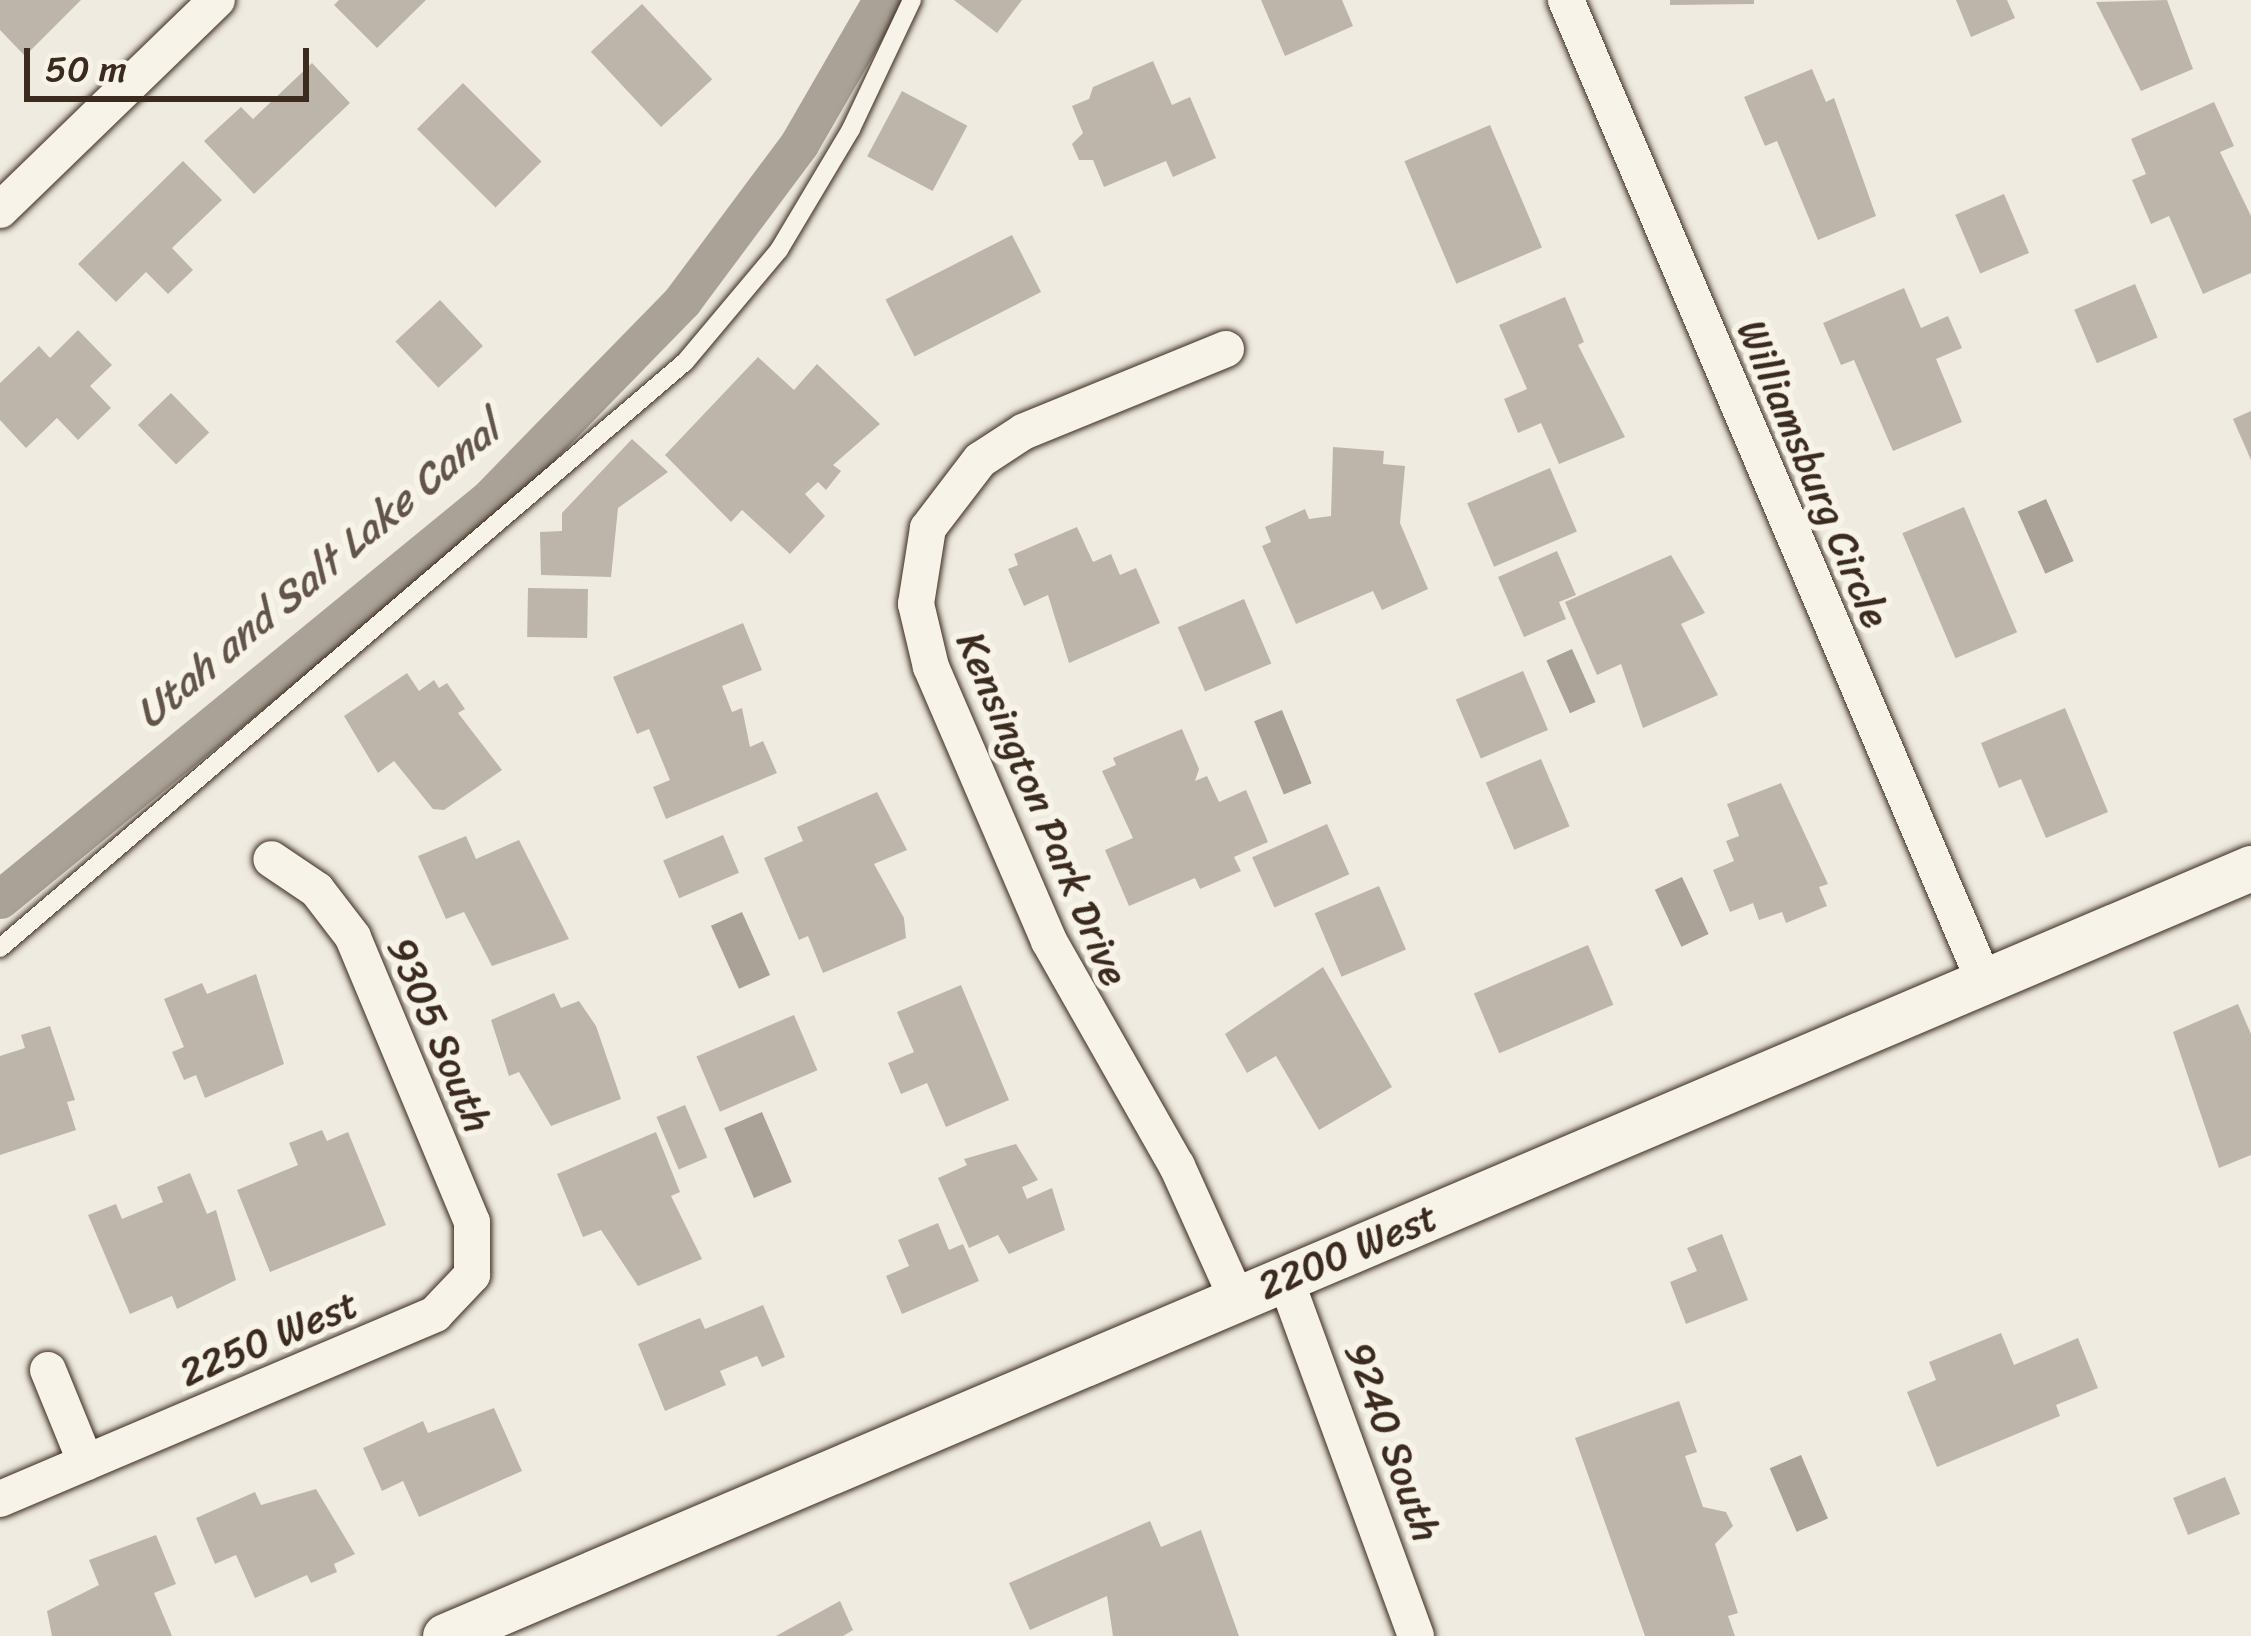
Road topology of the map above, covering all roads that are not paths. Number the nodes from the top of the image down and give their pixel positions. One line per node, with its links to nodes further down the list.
1 (217, 0): 4 (street)
2 (912, 0): 8 (lane)
3 (1566, 0): 9 (street, Williamsburg Circle)
4 (0, 210)
5 (1226, 349): 12 (street, Kensington Park Drive)
6 (271, 859): 10 (street, 9305 South)
7 (2251, 868): 9 (street, 2200 West)
8 (0, 948)
9 (1984, 981): 11 (street, 2200 West)
10 (472, 1275): 14 (street, 2250 West)
11 (1285, 1279): 12 (street, 2200 West); 17 (street, 9240 South)
12 (1237, 1299): 16 (street, 2200 West)
13 (48, 1370): 14 (street)
14 (86, 1462): 15 (street, 2250 West)
15 (0, 1499)
16 (445, 1636)
17 (1416, 1636)

